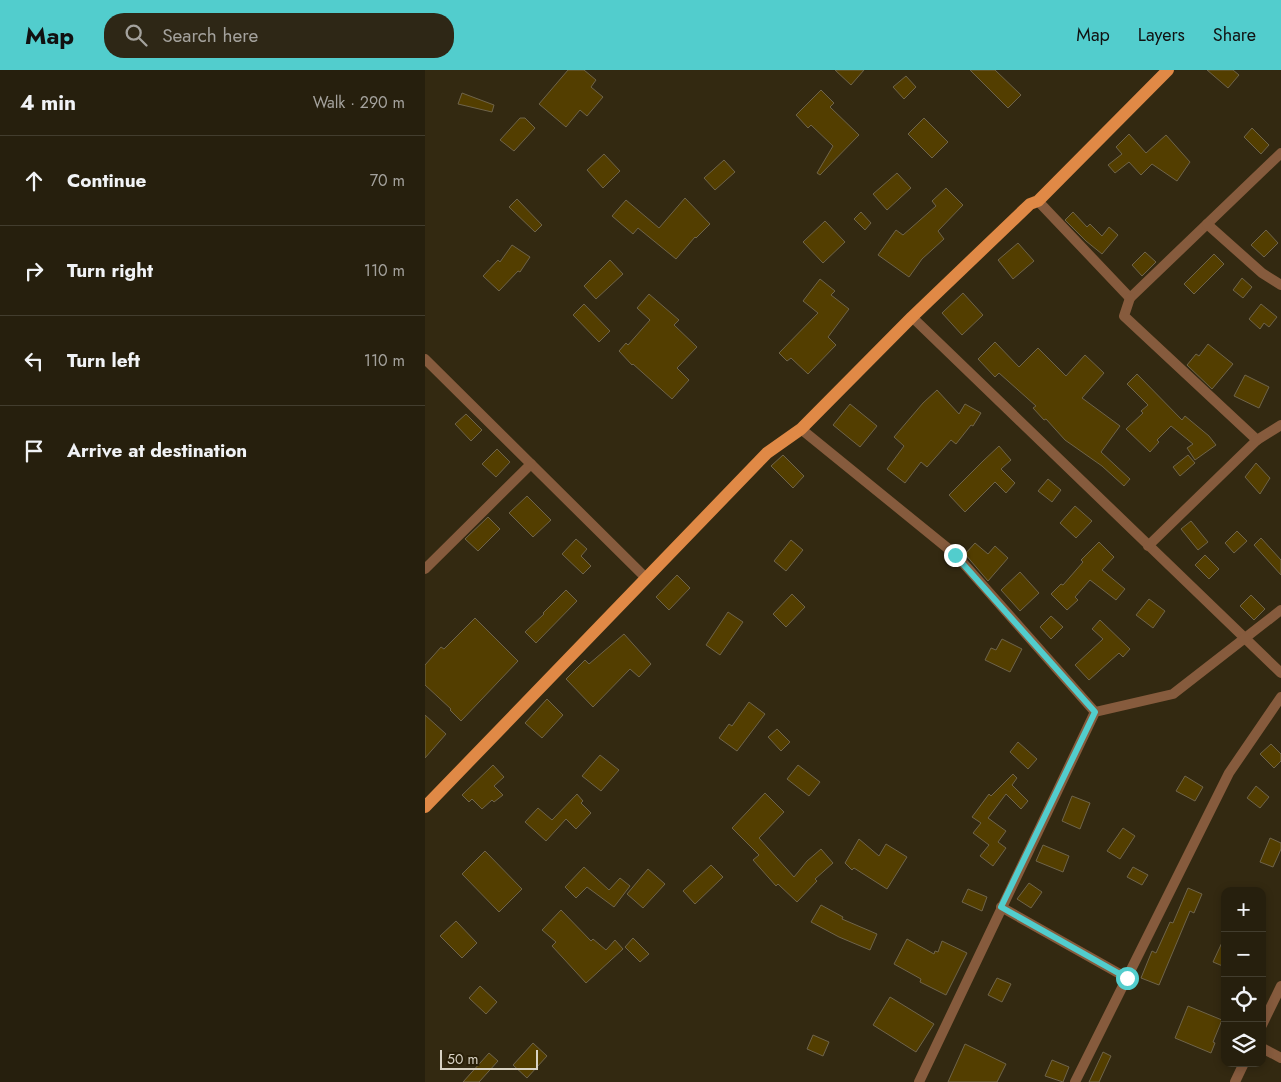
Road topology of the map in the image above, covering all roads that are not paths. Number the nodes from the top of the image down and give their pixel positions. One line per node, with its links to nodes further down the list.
1 (1168, 70): 3 (main road)
2 (1281, 153): 4 (street)
3 (1038, 201): 6 (street); 7 (main road)
4 (1207, 224): 5 (street); 6 (street)
5 (1281, 285)
6 (1131, 298): 11 (street)
7 (912, 317): 10 (main road); 13 (street)
8 (425, 359): 12 (street)
9 (1281, 425): 11 (street)
10 (801, 429): 17 (main road); 22 (street)
11 (1257, 440): 13 (street)
12 (531, 464): 15 (street); 17 (street)
13 (1148, 546): 19 (street)
14 (425, 553): 15 (street)
15 (433, 561): 16 (street)
16 (425, 570)
17 (646, 578): 23 (main road)
18 (1281, 610): 19 (street)
19 (1244, 639): 20 (street); 22 (street)
20 (1281, 673)
21 (1281, 697): 25 (street)
22 (1095, 712): 24 (street)
23 (425, 808)
24 (1001, 907): 25 (street); 31 (street)
25 (1127, 978): 32 (street)
26 (1281, 986): 27 (street)
27 (1263, 1022)
28 (1266, 1050): 29 (street)
29 (1281, 1058)
30 (1242, 1067): 33 (street)
31 (919, 1082)
32 (1075, 1082)
33 (1235, 1082)

